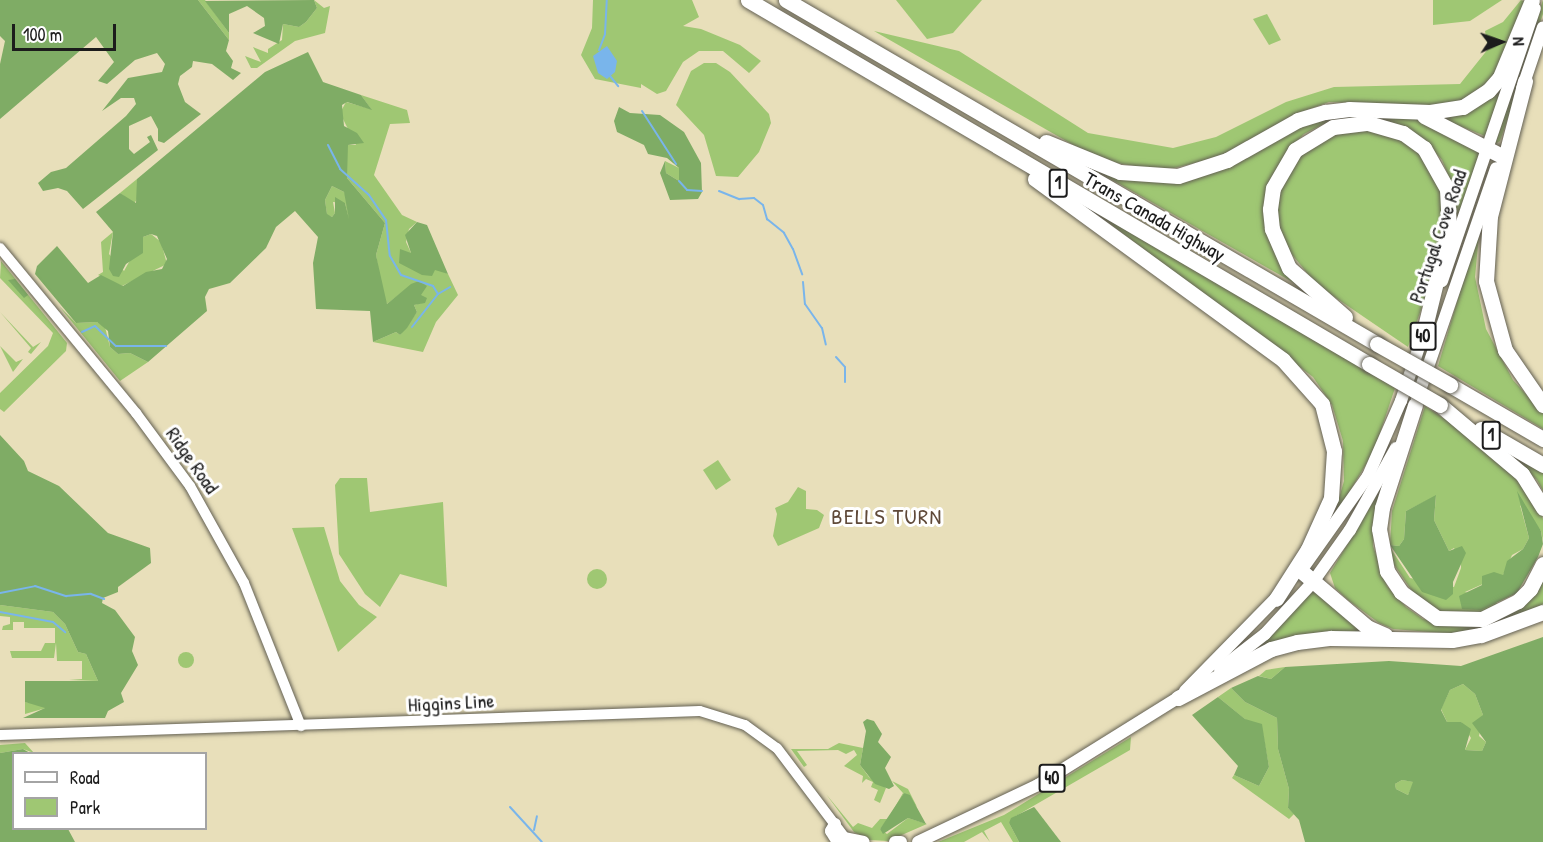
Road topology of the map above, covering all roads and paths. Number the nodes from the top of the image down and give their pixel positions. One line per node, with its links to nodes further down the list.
1 (748, 0): 9 (highway, Trans Canada Highway / 1)
2 (786, 0): 7 (highway, Trans Canada Highway / 1)
3 (1532, 0): 8 (highway)
4 (1538, 0): 10 (main road, Portugal Cove Road / 40)
5 (1543, 27): 6 (main road, Portugal Cove Road / 40)
6 (1525, 81): 10 (main road, Portugal Cove Road / 40); 16 (highway)
7 (969, 106): 8 (highway); 13 (highway, Trans Canada Highway / 1)
8 (1410, 111): 10 (highway)
9 (959, 125): 15 (highway, Trans Canada Highway / 1, bridge); 23 (highway)
10 (1494, 151): 12 (main road, Portugal Cove Road / 40); 14 (main road, Portugal Cove Road / 40)
11 (0, 248): 27 (street, Ridge Road)
12 (1423, 335): 13 (highway); 21 (main road, Portugal Cove Road / 40)
13 (1377, 344): 17 (highway, Trans Canada Highway / 1, bridge)
14 (1415, 405): 20 (highway); 22 (main road, Portugal Cove Road / 40)
15 (1440, 405): 18 (highway, Trans Canada Highway / 1); 19 (highway)
16 (1543, 405)
17 (1543, 439)
18 (1543, 465)
19 (1543, 508)
20 (1543, 564)
21 (1300, 570): 22 (highway); 23 (main road, Portugal Cove Road / 40)
22 (1313, 582): 25 (highway); 26 (main road, Portugal Cove Road / 40)
23 (1276, 599): 26 (main road, Portugal Cove Road / 40)
24 (1543, 612): 25 (highway)
25 (1406, 639): 26 (highway)
26 (1178, 698): 34 (main road, Portugal Cove Road / 40)
27 (301, 726): 28 (street, Higgins Line); 29 (street, Higgins Line)
28 (0, 735)
29 (834, 824): 30 (main road)
30 (844, 840): 31 (main road)
31 (864, 842)
32 (895, 842): 33 (main road)
33 (901, 842)
34 (918, 842)

